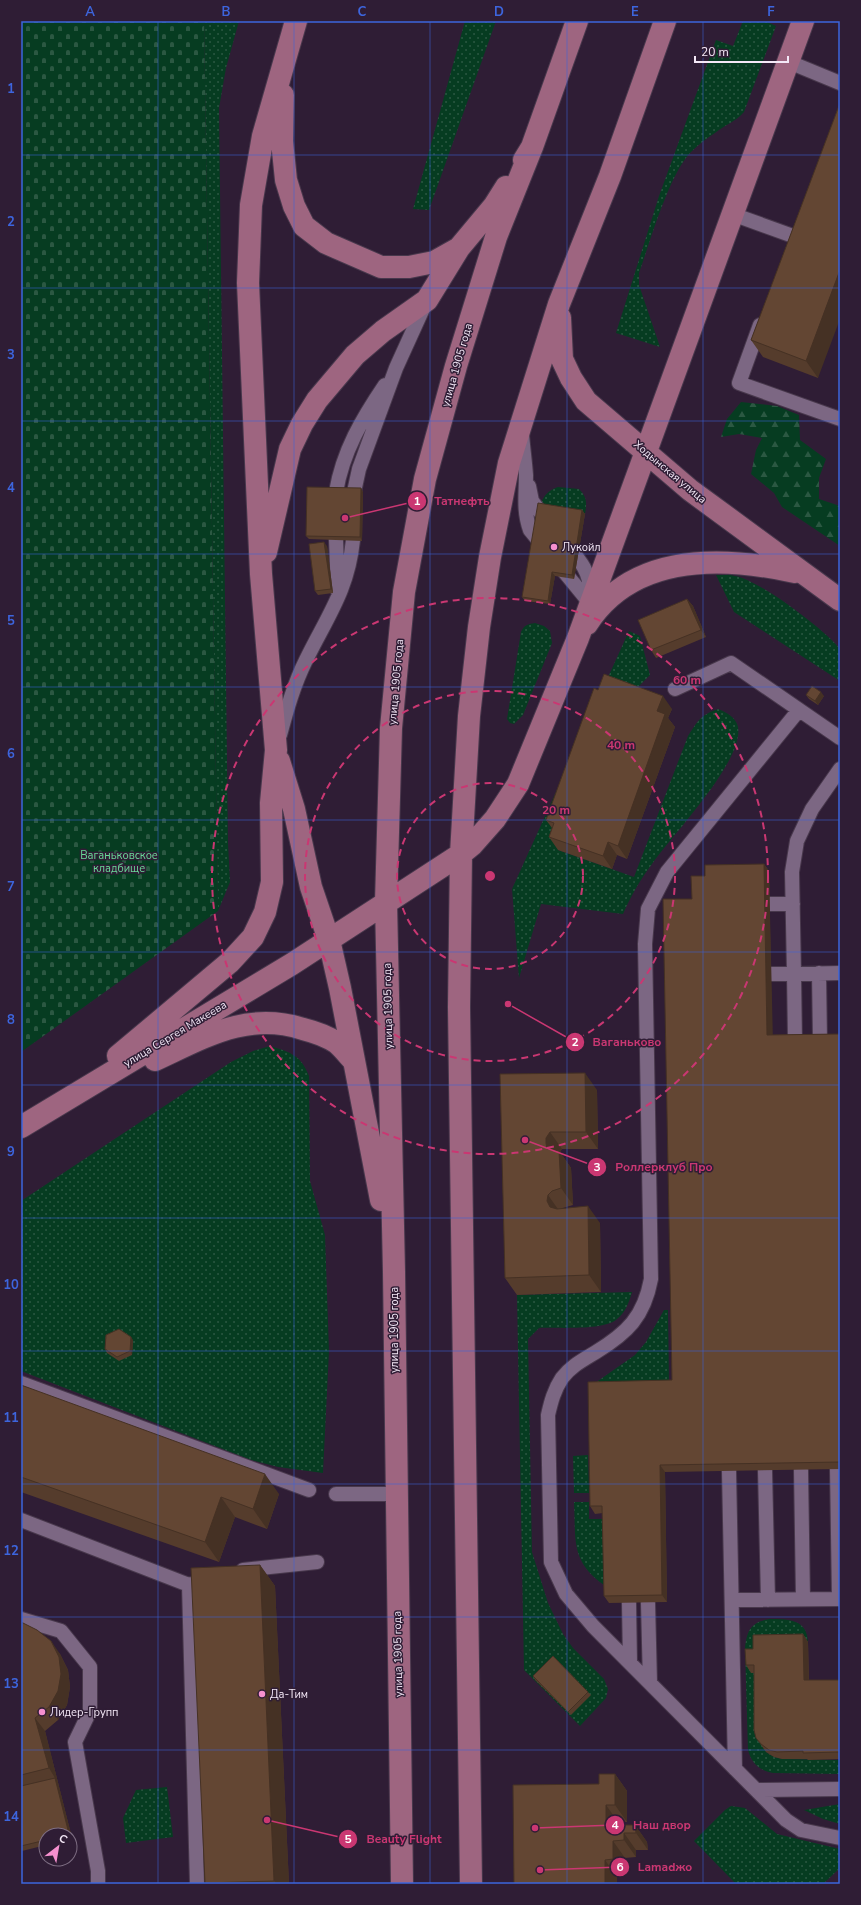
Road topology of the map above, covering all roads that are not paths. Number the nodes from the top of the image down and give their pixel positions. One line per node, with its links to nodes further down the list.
1 (296, 21): 6 (main road)
2 (577, 21): 8 (main road)
3 (665, 21): 15 (main road)
4 (803, 21): 5 (main road)
5 (789, 62): 7 (lane); 9 (main road)
6 (284, 64): 12 (main road); 26 (main road)
7 (840, 83)
8 (532, 147): 12 (main road); 38 (main road, улица 1905 года)
9 (732, 214): 11 (lane); 20 (main road)
10 (798, 221): 11 (lane)
11 (793, 236): 13 (lane)
12 (459, 248): 14 (main road)
13 (787, 250)
14 (427, 300): 17 (lane); 26 (main road)
15 (559, 304): 19 (main road); 20 (main road, Ходынская улица)
16 (766, 310): 18 (lane)
17 (396, 368): 22 (lane); 23 (lane)
18 (840, 419)
19 (521, 420): 21 (lane); 37 (main road)
20 (645, 451): 27 (main road, Ходынская улица); 30 (main road)
21 (526, 474): 30 (lane); 30 (lane)
22 (336, 492)
23 (354, 492)
24 (336, 540): 28 (lane)
25 (353, 540): 28 (lane)
26 (261, 574): 35 (main road)
27 (802, 574): 29 (main road, Ходынская улица); 31 (main road)
28 (338, 600): 35 (lane)
29 (840, 600)
30 (589, 602): 31 (main road)
31 (578, 638): 37 (main road, улица Сергея Макеева)
32 (675, 689): 33 (lane)
33 (799, 710): 34 (lane); 70 (lane)
34 (840, 738)
35 (276, 750): 41 (main road); 49 (main road)
36 (840, 769): 40 (lane)
37 (461, 854): 38 (main road, улица Сергея Макеева); 79 (main road)
38 (386, 902): 41 (main road, улица Сергея Макеева); 51 (main road, улица 1905 года)
39 (770, 904): 40 (lane)
40 (793, 904): 45 (lane)
41 (329, 940): 48 (main road); 49 (main road, улица Сергея Макеева)
42 (819, 973): 43 (lane); 45 (lane); 47 (lane)
43 (840, 973)
44 (771, 974): 45 (lane)
45 (794, 974): 46 (lane)
46 (795, 1042)
47 (820, 1042)
48 (354, 1061): 49 (main road); 51 (main road)
49 (63, 1101): 50 (main road, улица Сергея Макеева)
50 (21, 1127)
51 (394, 1272): 59 (main road, улица 1905 года)
52 (21, 1383): 57 (lane)
53 (837, 1469): 63 (lane)
54 (765, 1470): 65 (lane)
55 (801, 1470): 66 (lane)
56 (729, 1471): 64 (lane)
57 (310, 1490)
58 (336, 1494): 59 (lane)
59 (396, 1494): 78 (main road, улица 1905 года)
60 (21, 1520): 62 (lane)
61 (317, 1562): 62 (lane)
62 (190, 1585): 77 (lane)
63 (840, 1599): 66 (lane)
64 (732, 1600): 65 (lane); 72 (lane)
65 (768, 1600): 66 (lane)
66 (803, 1600)
67 (648, 1602): 71 (lane)
68 (629, 1603): 70 (lane)
69 (21, 1619): 76 (lane)
70 (630, 1663): 71 (lane)
71 (650, 1683): 72 (lane)
72 (735, 1769): 74 (lane)
73 (840, 1789): 74 (lane)
74 (756, 1790): 75 (lane)
75 (840, 1838)
76 (98, 1884)
77 (197, 1884)
78 (402, 1884)
79 (471, 1884)

